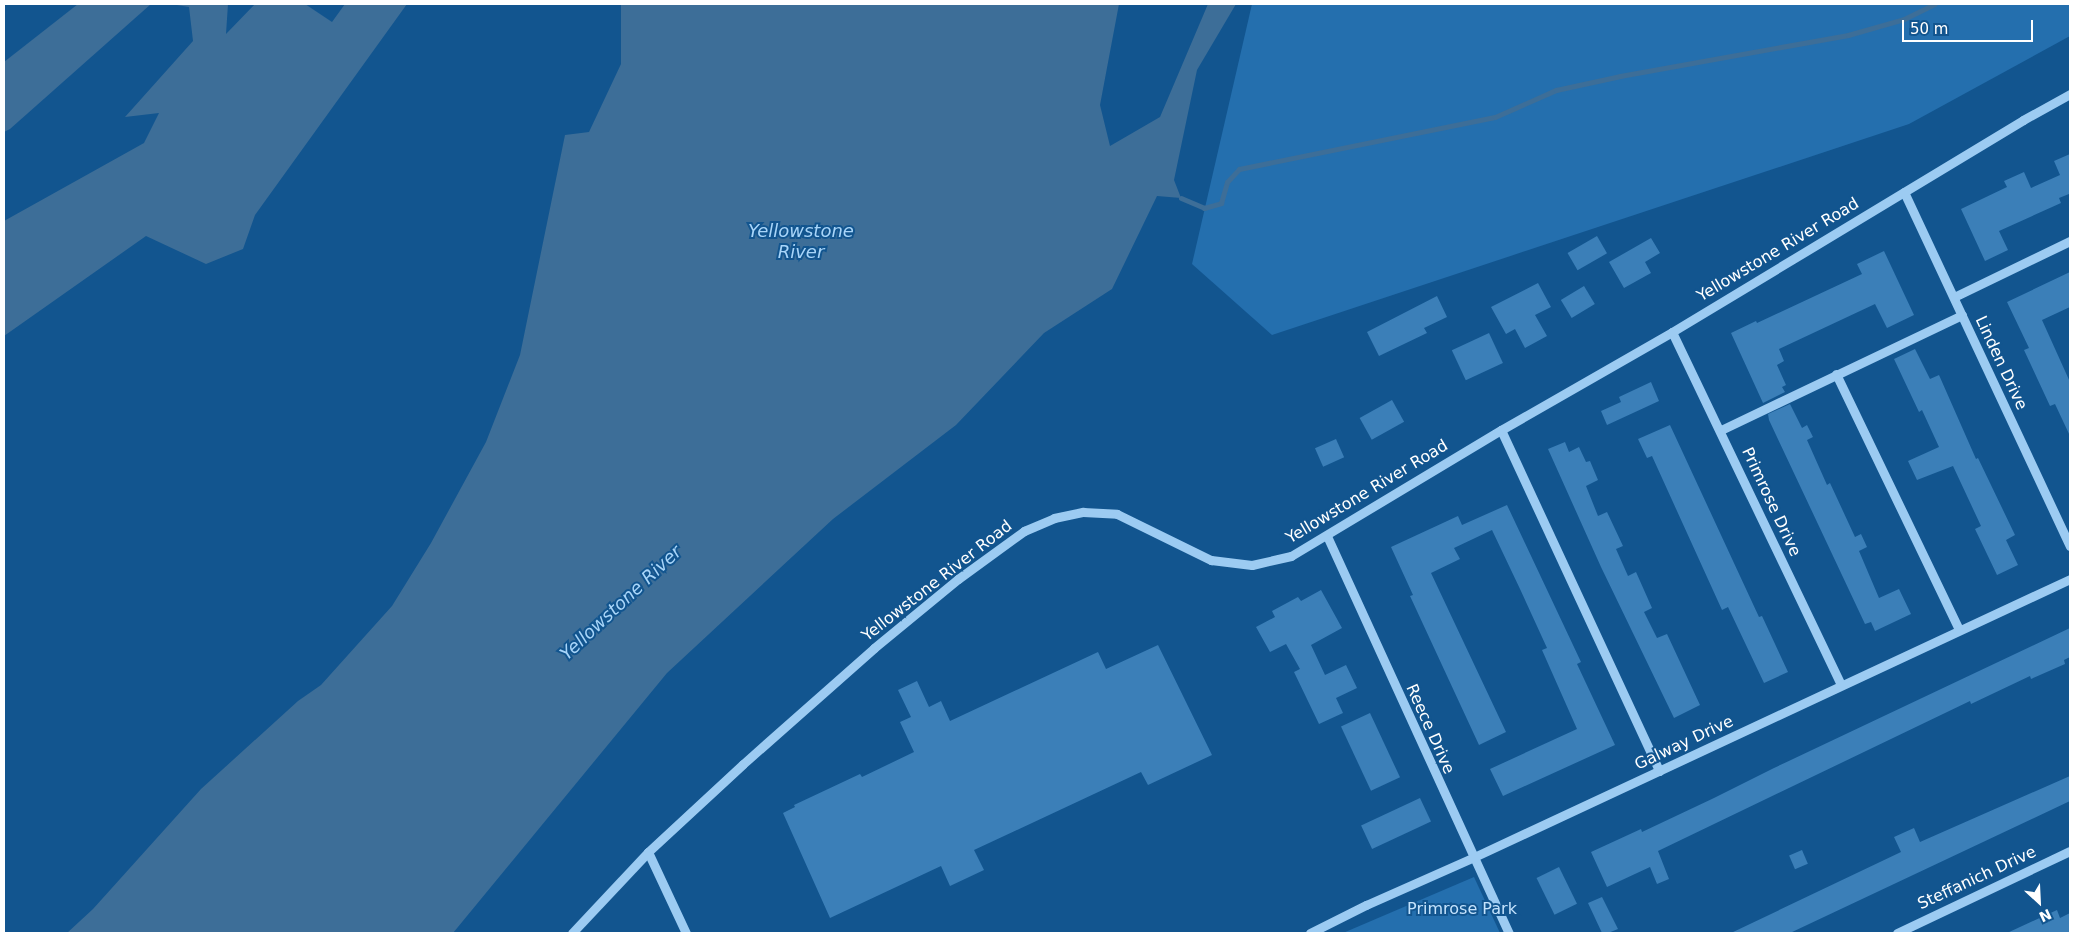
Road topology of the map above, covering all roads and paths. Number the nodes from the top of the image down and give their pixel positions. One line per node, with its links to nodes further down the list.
1 (2070, 94): 2 (street, Yellowstone River Road)
2 (1904, 192): 4 (street, Linden Drive); 6 (street, Yellowstone River Road)
3 (2070, 242): 4 (street)
4 (1954, 297): 5 (street, Linden Drive)
5 (1962, 315): 7 (street); 11 (street, Linden Drive)
6 (1672, 332): 8 (street, Yellowstone River Road); 9 (street, Primrose Drive)
7 (1836, 374): 9 (street); 13 (street)
8 (1501, 430): 10 (street, Yellowstone River Road); 15 (street)
9 (1721, 430): 14 (street, Primrose Drive)
10 (1327, 536): 17 (street, Yellowstone River Road); 18 (street, Reece Drive)
11 (2070, 546)
12 (2070, 579): 13 (street, Galway Drive)
13 (1958, 630): 14 (street, Galway Drive)
14 (1841, 685): 15 (street, Galway Drive)
15 (1659, 771): 18 (street, Galway Drive)
16 (2070, 850): 23 (street, Steffanich Drive)
17 (648, 852): 19 (street, Yellowstone River Road); 20 (street)
18 (1472, 858): 21 (street, Galway Drive); 22 (street, Reece Drive)
19 (572, 933)
20 (686, 933)
21 (1310, 933)
22 (1508, 933)
23 (1897, 933)

